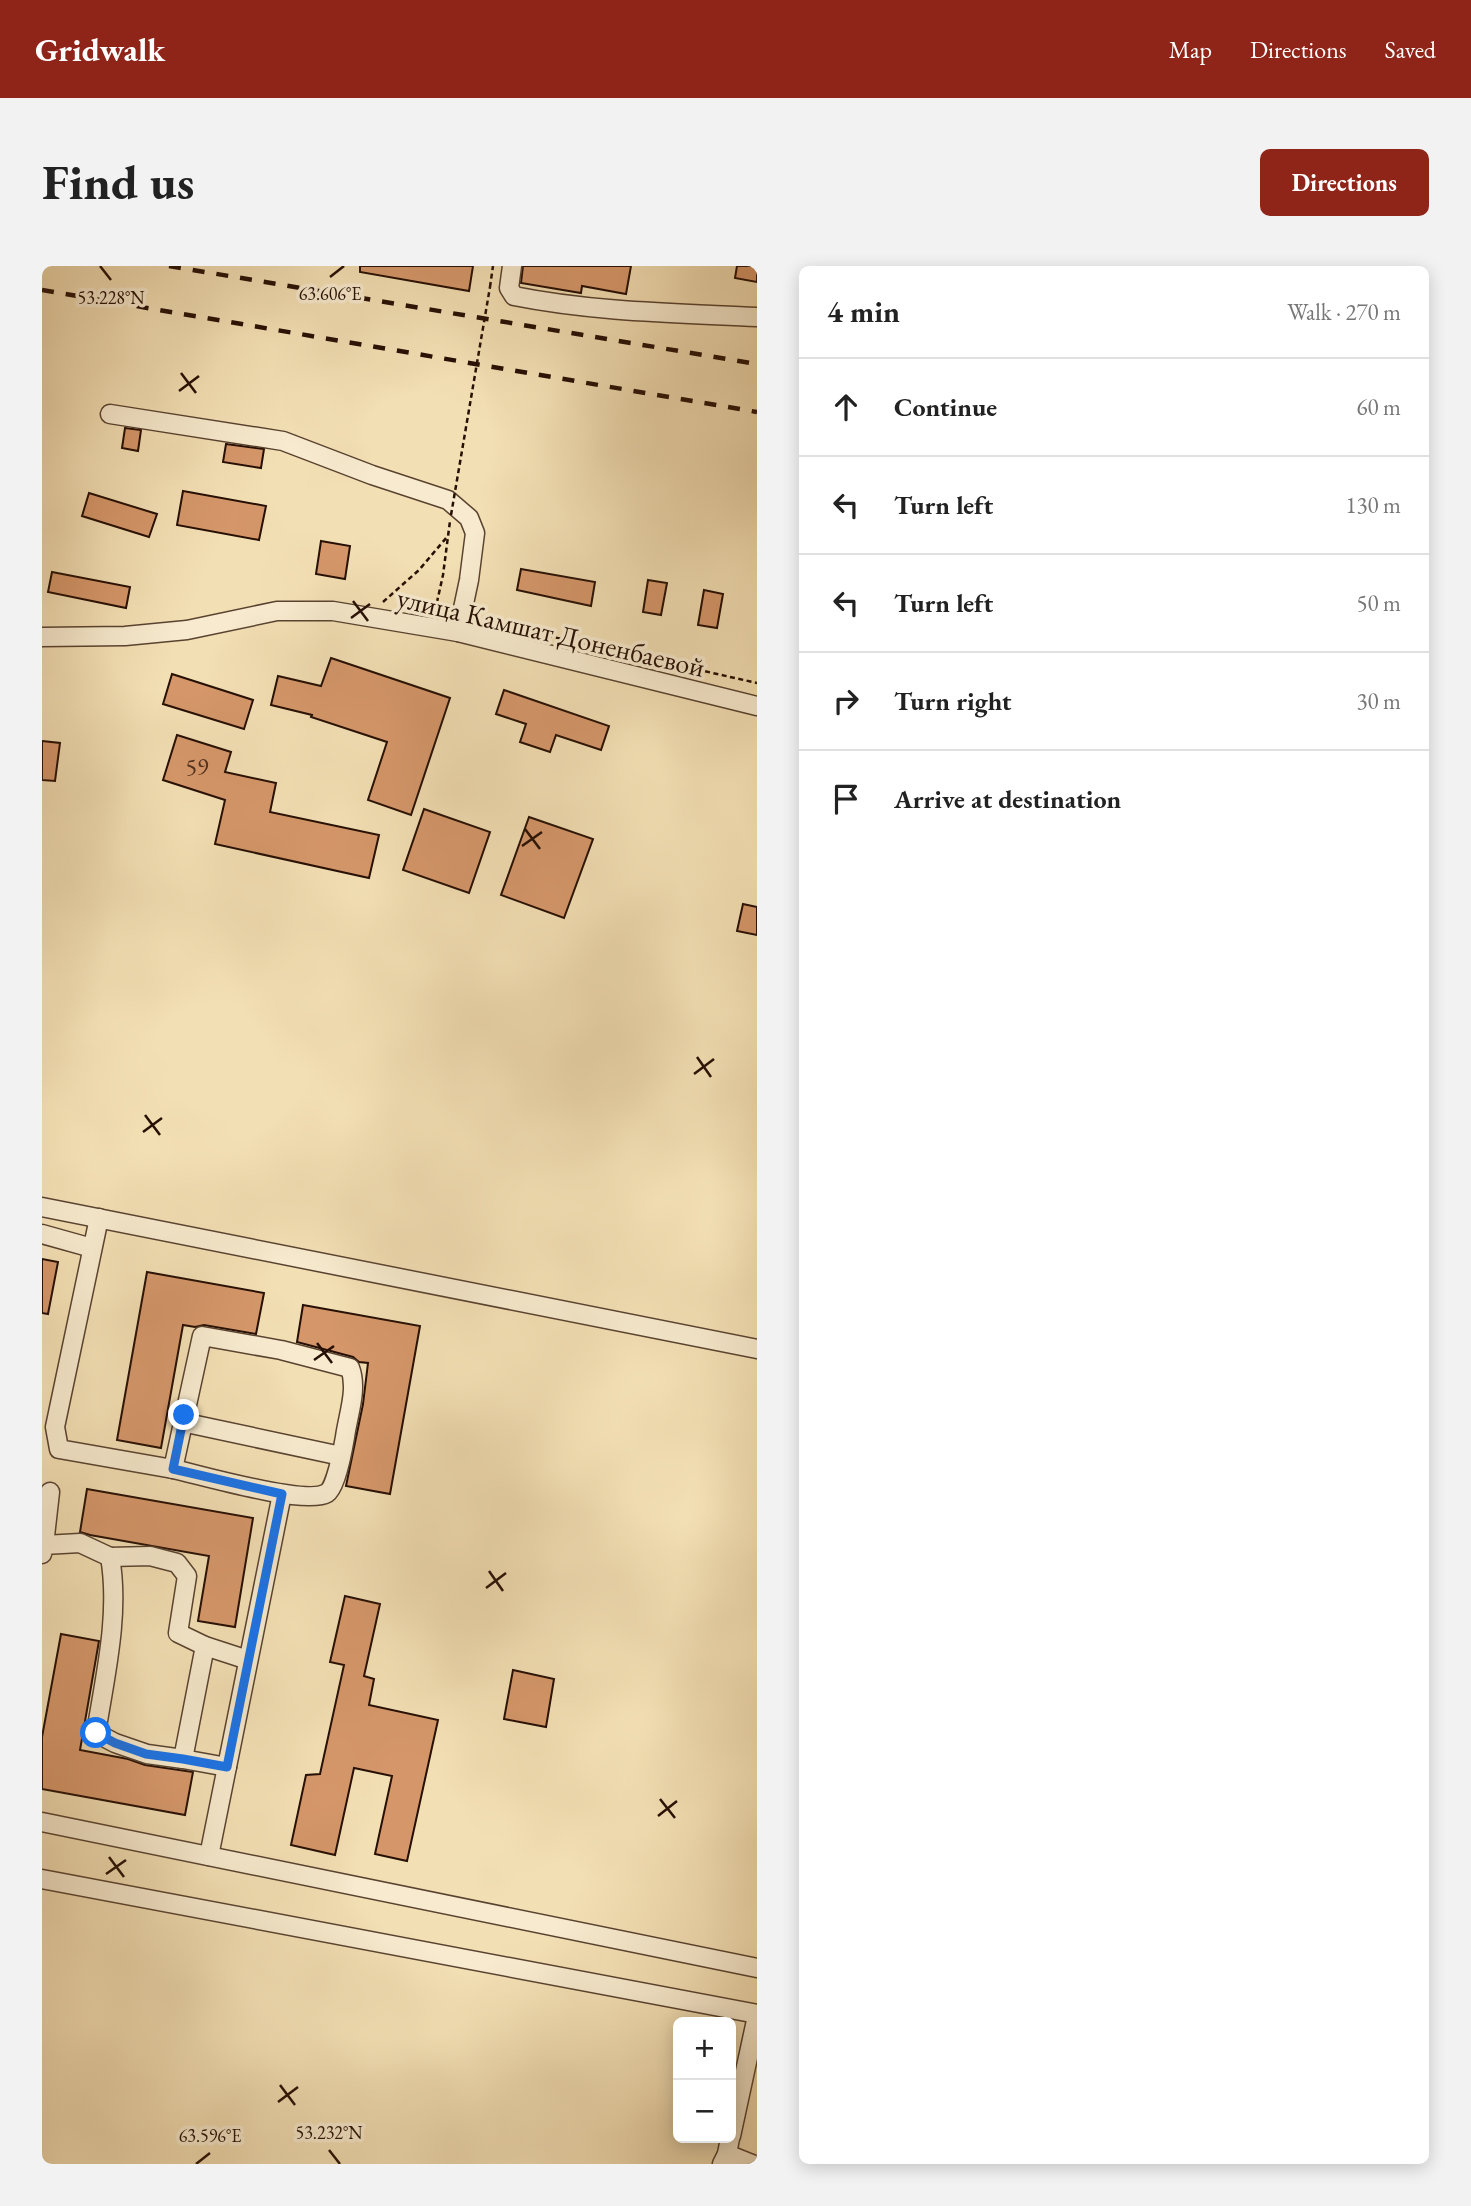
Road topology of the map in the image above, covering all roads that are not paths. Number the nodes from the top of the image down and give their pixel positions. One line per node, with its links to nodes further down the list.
1 (512, 266): 2 (street)
2 (757, 317)
3 (110, 414): 4 (street)
4 (458, 632): 5 (street, улица Камшат Доненбаевой); 6 (street, улица Камшат Доненбаевой)
5 (42, 637)
6 (757, 706)
7 (42, 1207): 8 (street)
8 (99, 1218): 10 (street); 11 (street)
9 (42, 1234): 10 (street)
10 (92, 1248): 14 (street)
11 (757, 1349)
12 (183, 1422): 13 (street); 13 (street); 14 (street)
13 (341, 1456): 16 (street)
14 (173, 1469): 16 (street)
15 (50, 1492): 17 (street)
16 (282, 1494): 20 (street)
17 (43, 1550): 18 (street)
18 (110, 1557): 19 (street); 21 (street)
19 (205, 1646): 20 (street); 21 (street)
20 (248, 1660): 22 (street)
21 (183, 1759): 22 (street)
22 (227, 1767): 24 (street)
23 (42, 1822): 24 (street)
24 (209, 1856): 26 (street)
25 (42, 1879): 27 (street)
26 (757, 1968)
27 (757, 2015): 28 (street)
28 (727, 2148): 29 (street)
29 (752, 2164)

